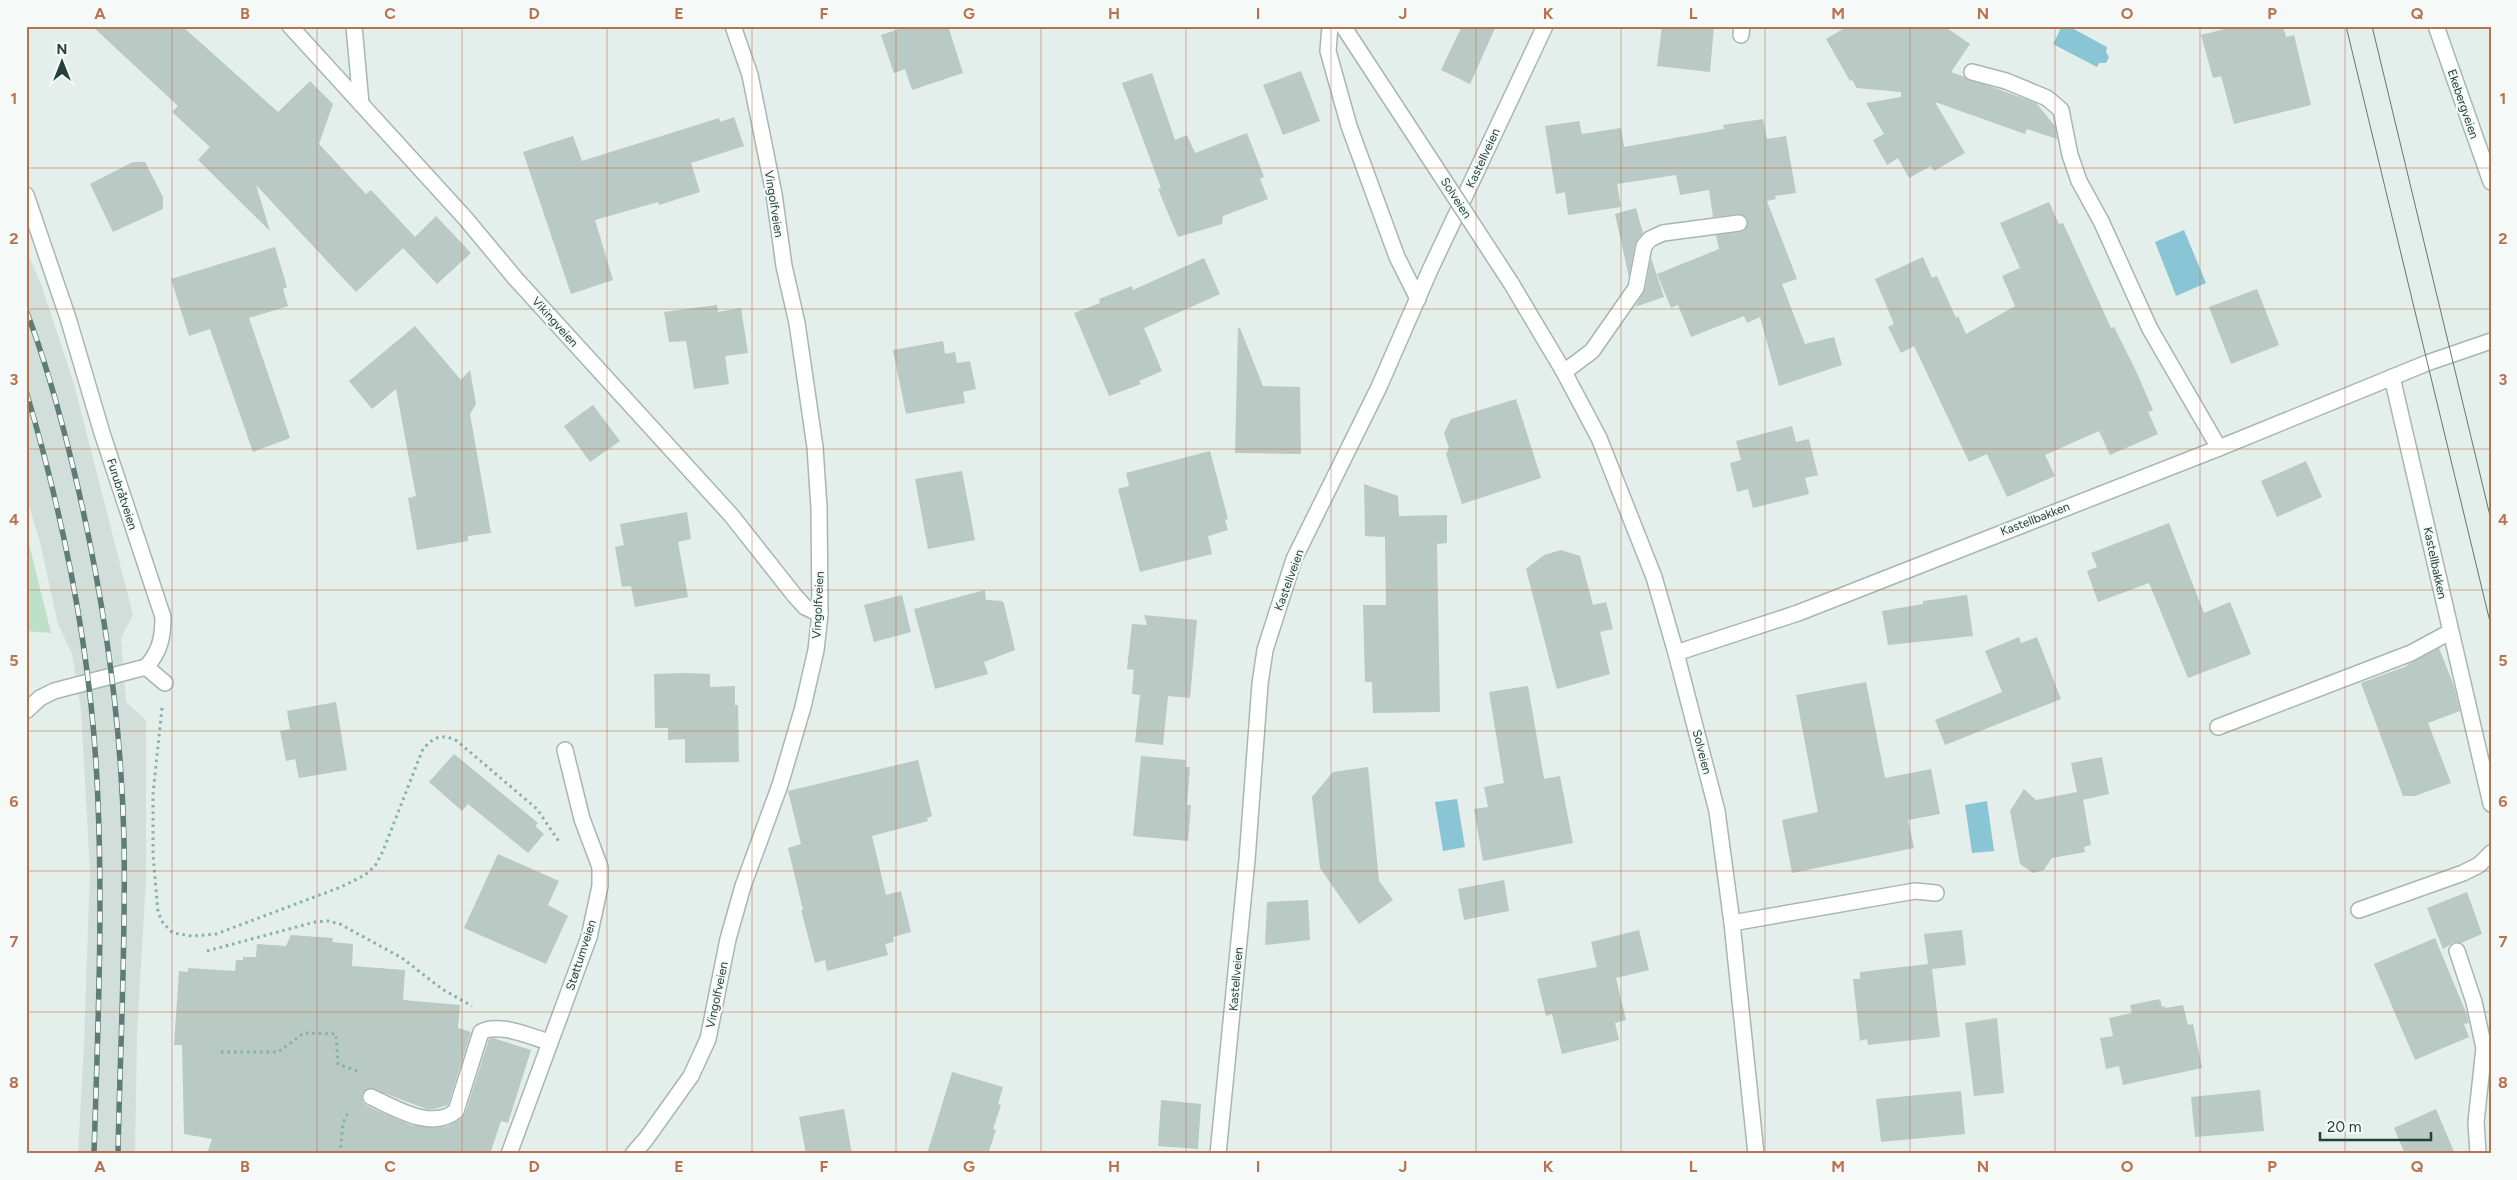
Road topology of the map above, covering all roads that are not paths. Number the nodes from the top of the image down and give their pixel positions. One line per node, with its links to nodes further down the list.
1 (290, 26): 9 (street, Vikingveien)
2 (354, 26): 9 (street)
3 (733, 26): 18 (street, Vingolfveien)
4 (1330, 26): 13 (street)
5 (1343, 26): 15 (street, Solveien, bridge)
6 (1545, 26): 13 (street, Kastellveien)
7 (2436, 26): 10 (street, Ekebergveien)
8 (1972, 72): 17 (street)
9 (361, 104): 18 (street, Vikingveien)
10 (2491, 182)
11 (26, 195): 21 (street, Furubråtveien)
12 (1739, 223): 15 (street)
13 (1418, 298): 36 (street, Kastellveien)
14 (2491, 341): 16 (street, Kastellbakken)
15 (1564, 372): 20 (street, Solveien)
16 (2392, 377): 17 (street, Kastellbakken); 19 (street, Kastellbakken)
17 (2220, 448): 20 (street, Kastellbakken)
18 (820, 614): 35 (street, Vingolfveien)
19 (2450, 632): 24 (street); 26 (street, Kastellbakken)
20 (1676, 654): 30 (street, Solveien)
21 (146, 667): 22 (street); 23 (street)
22 (165, 682)
23 (26, 711)
24 (2218, 727)
25 (565, 750): 32 (street, Støttumveien)
26 (2491, 804)
27 (2491, 853): 29 (street)
28 (1936, 893): 30 (street)
29 (2358, 910)
30 (1732, 923): 37 (street, Solveien)
31 (2457, 951): 38 (street)
32 (549, 1042): 33 (street); 34 (street, Støttumveien)
33 (371, 1097)
34 (509, 1154)
35 (633, 1154)
36 (1218, 1154)
37 (1756, 1154)
38 (2478, 1154)

